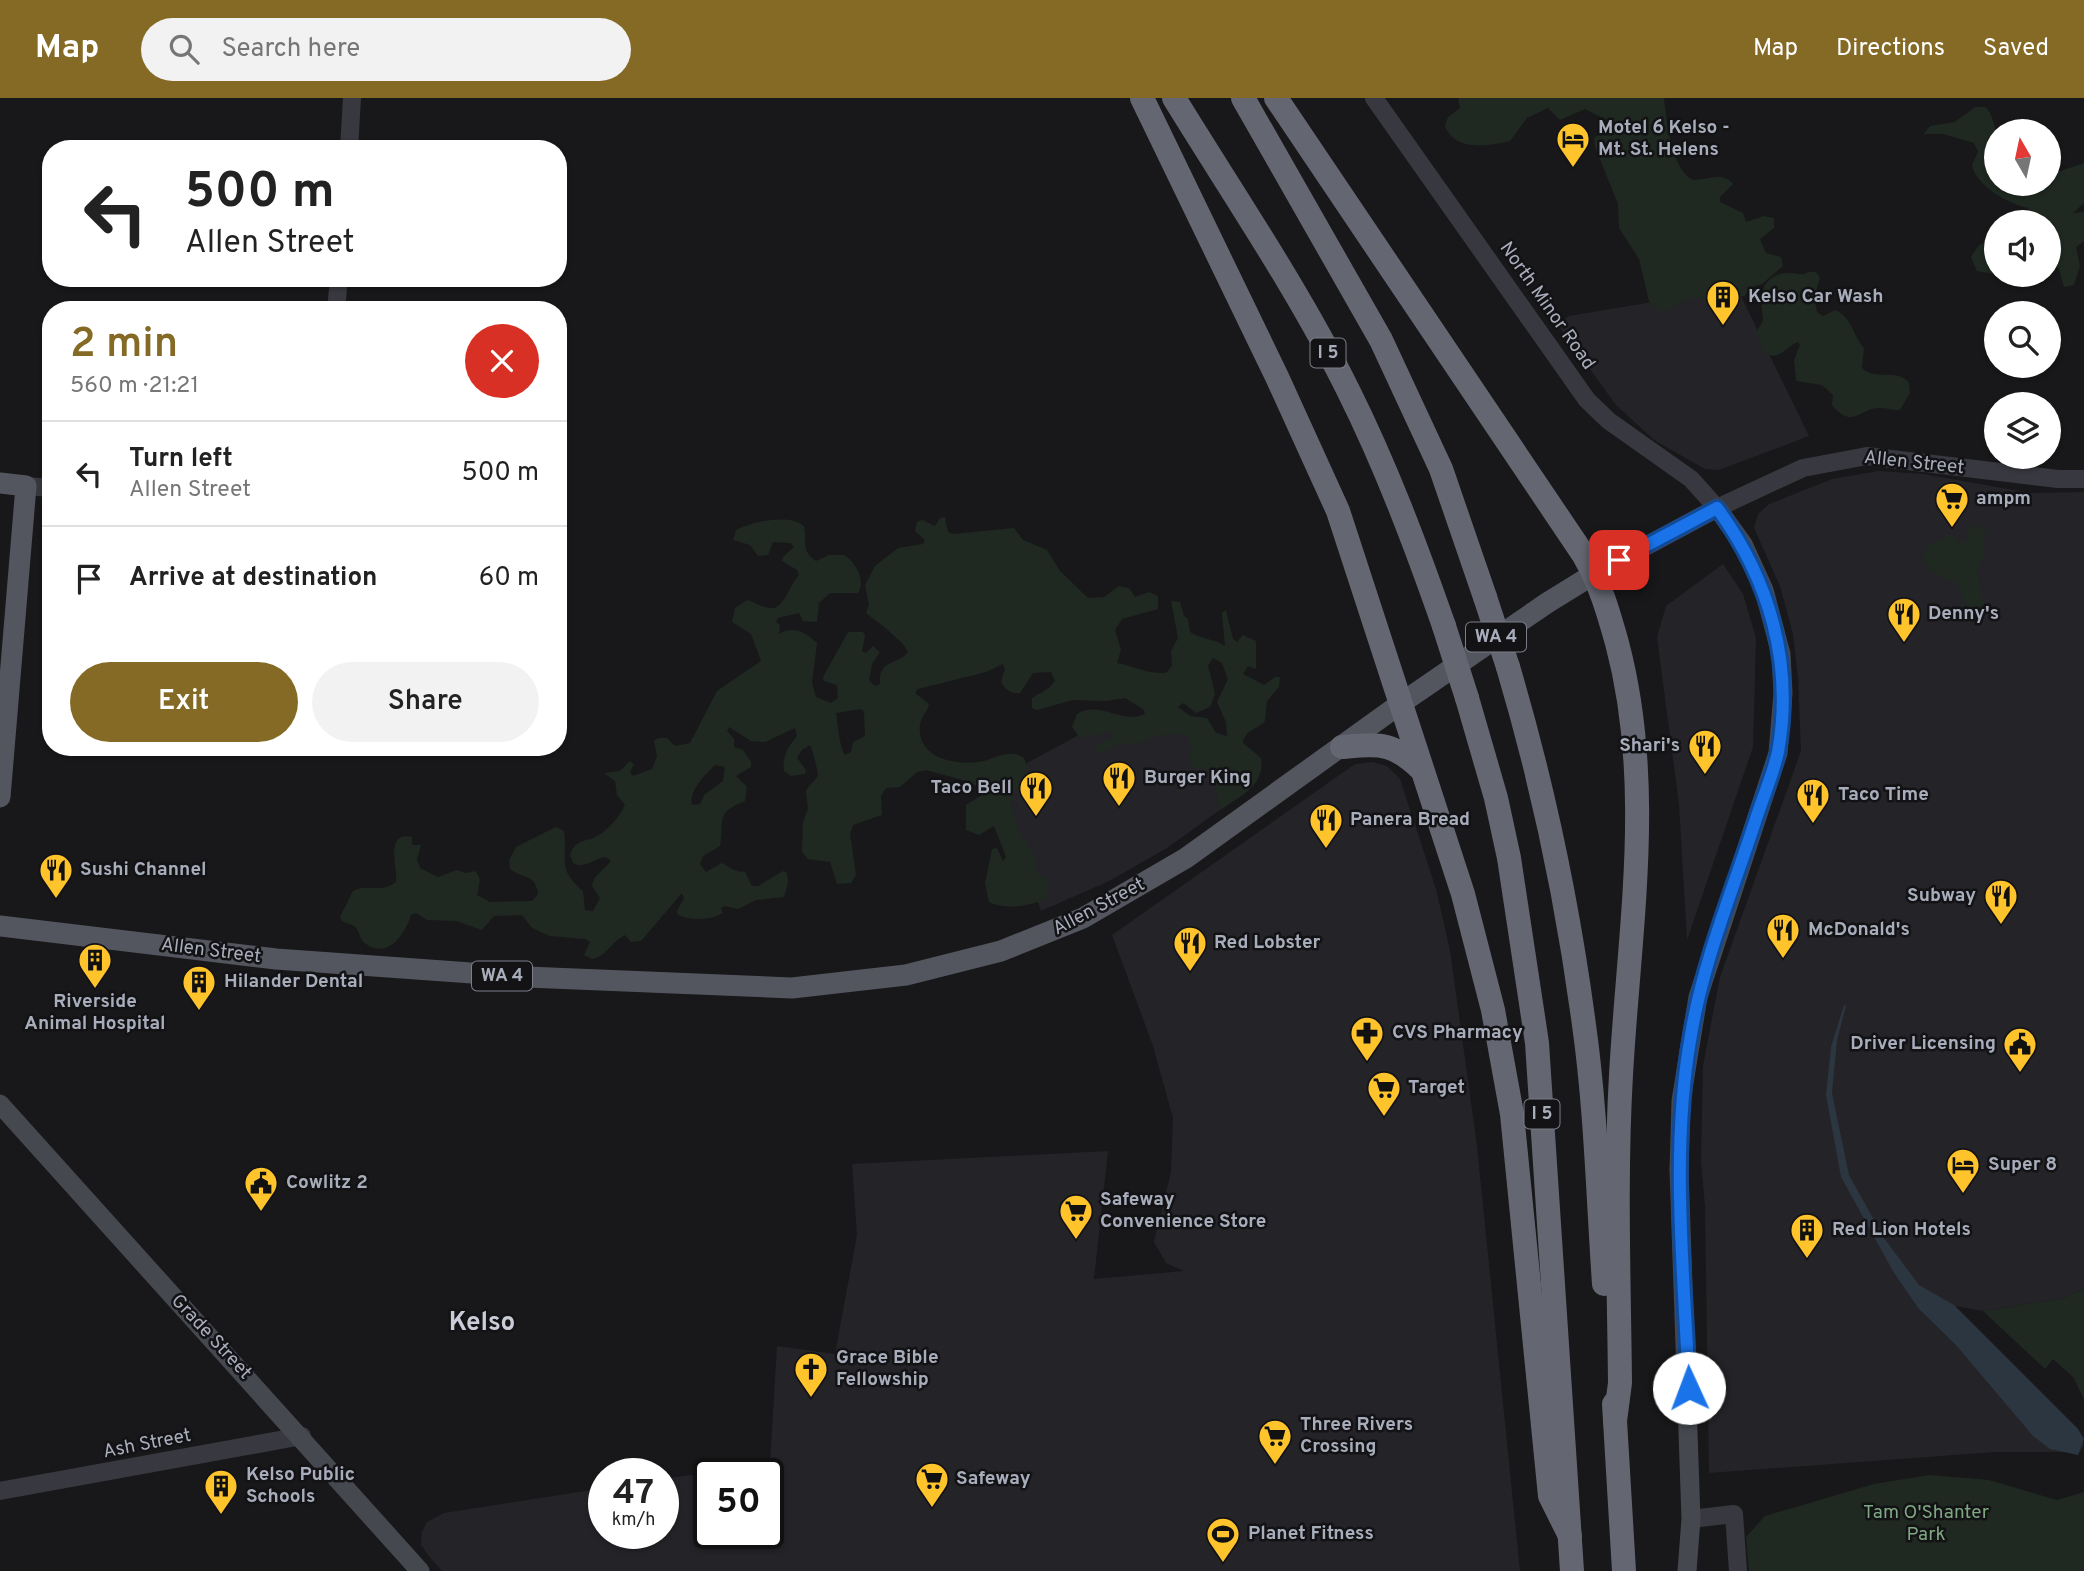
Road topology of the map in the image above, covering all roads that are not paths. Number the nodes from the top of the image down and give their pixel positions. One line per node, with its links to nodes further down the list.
1 (352, 98): 7 (street)
2 (1142, 98): 14 (highway)
3 (1174, 98): 24 (highway, I 5, bridge)
4 (1243, 98): 20 (highway, bridge)
5 (1276, 98): 13 (highway)
6 (1374, 98): 12 (street, North Minor Road)
7 (350, 140)
8 (2084, 479): 12 (street, Allen Street)
9 (0, 483): 10 (main road)
10 (26, 486): 11 (street); 17 (main road)
11 (42, 487)
12 (1717, 508): 13 (main road, Allen Street); 23 (main road)
13 (1594, 573): 14 (main road, Allen Street / WA 4); 20 (highway)
14 (1400, 704): 15 (main road, Allen Street / WA 4); 16 (highway)
15 (1342, 747): 16 (highway); 18 (main road, Allen Street / WA 4)
16 (1423, 771): 24 (highway)
17 (0, 797)
18 (0, 926)
19 (0, 1104): 21 (main road, Grade Street)
20 (1615, 1421): 27 (highway)
21 (302, 1436): 22 (street, Ash Street); 25 (main road, Grade Street)
22 (0, 1491)
23 (1691, 1519): 28 (main road); 29 (street)
24 (1570, 1536): 26 (highway, I 5)
25 (420, 1571)
26 (1572, 1571)
27 (1624, 1571)
28 (1687, 1571)
29 (1738, 1571)

